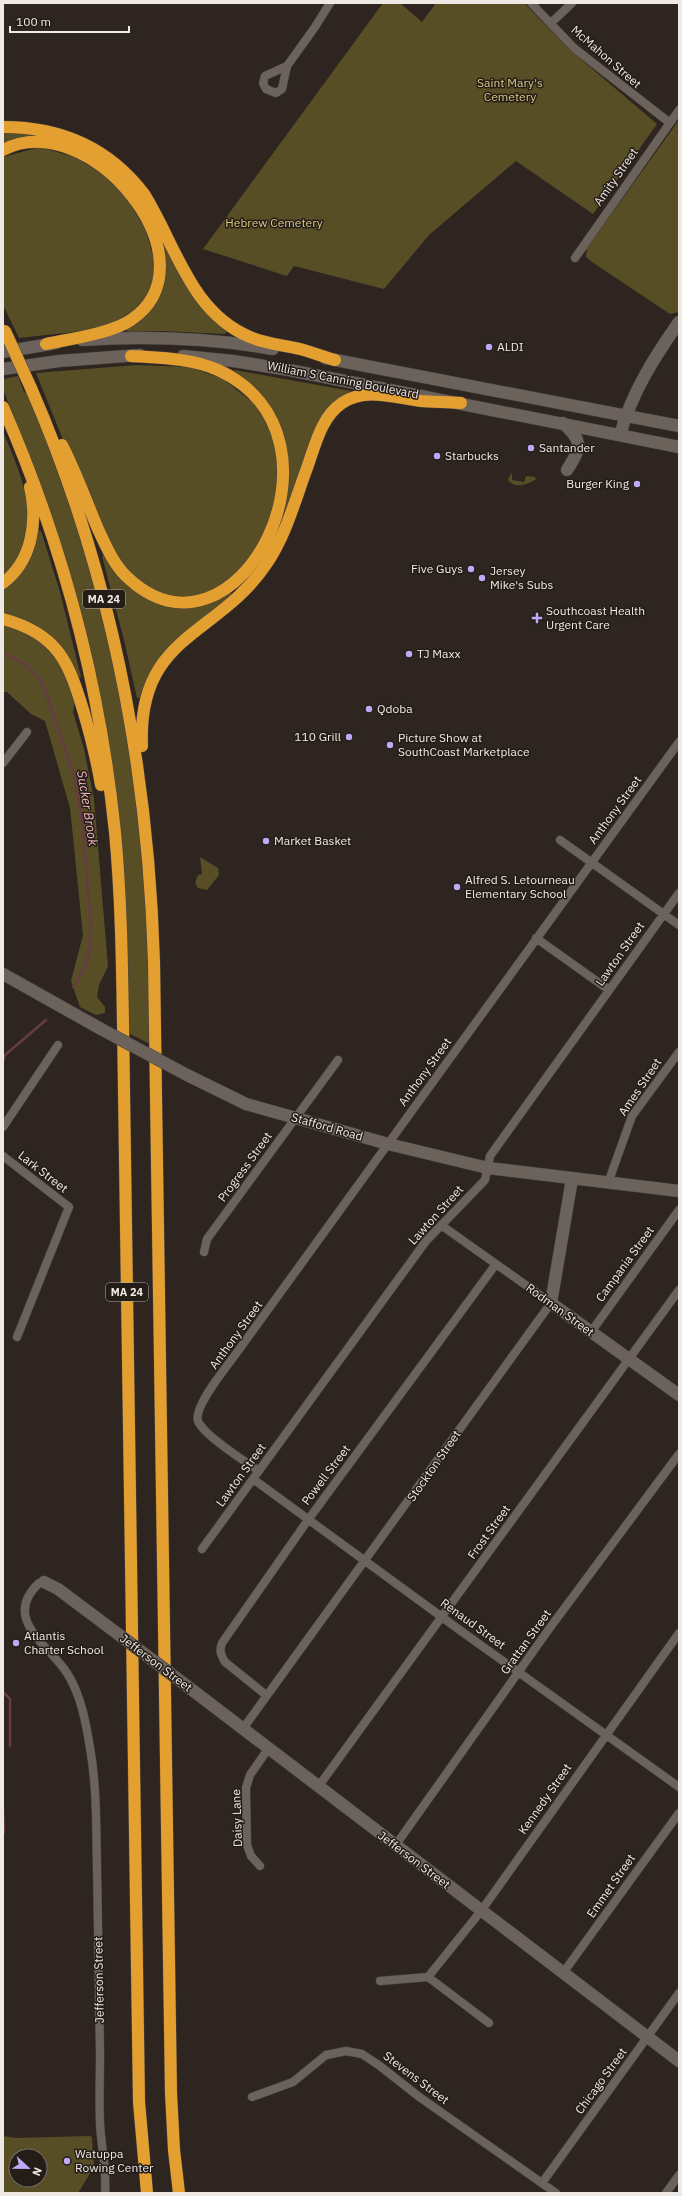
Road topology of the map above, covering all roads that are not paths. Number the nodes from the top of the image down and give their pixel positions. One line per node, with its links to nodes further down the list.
1 (330, 3): 5 (street)
2 (531, 3): 4 (street, McMahon Street)
3 (572, 3): 4 (street)
4 (551, 23): 7 (street, McMahon Street)
5 (286, 66)
6 (679, 110): 7 (street, Amity Street)
7 (670, 123): 10 (street, Amity Street)
8 (3, 127): 16 (highway)
9 (3, 150): 13 (highway)
10 (574, 258)
11 (679, 322): 21 (street)
12 (4, 329): 18 (highway, MA 24, bridge)
13 (46, 344): 14 (street, William S Canning Boulevard); 16 (street, William S Canning Boulevard)
14 (3, 352)
15 (131, 356): 17 (street, William S Canning Boulevard); 18 (highway); 19 (street, William S Canning Boulevard)
16 (335, 360): 21 (street, William S Canning Boulevard)
17 (3, 369)
18 (34, 393): 32 (highway, MA 24)
19 (461, 403): 22 (street, William S Canning Boulevard); 32 (highway)
20 (3, 408): 27 (highway); 39 (highway, MA 24)
21 (625, 416): 23 (street, William S Canning Boulevard); 24 (street)
22 (563, 423): 24 (street, William S Canning Boulevard); 26 (street)
23 (679, 426)
24 (620, 435): 25 (street, William S Canning Boulevard)
25 (679, 447)
26 (567, 470)
27 (3, 584)
28 (3, 619): 39 (highway)
29 (27, 732): 31 (street)
30 (679, 742): 34 (street, Anthony Street)
31 (3, 764)
32 (145, 818): 95 (highway, MA 24)
33 (560, 840): 34 (street)
34 (592, 863): 36 (street); 38 (street, Anthony Street)
35 (679, 893): 36 (street, Lawton Street)
36 (664, 914): 37 (street); 41 (street, Lawton Street)
37 (679, 925)
38 (536, 938): 41 (street); 47 (street, Anthony Street)
39 (121, 949): 94 (highway, MA 24)
40 (3, 974): 45 (street, Stafford Road, bridge)
41 (609, 990): 49 (street, Lawton Street)
42 (58, 1045): 46 (street)
43 (679, 1052): 51 (street, Ames Street)
44 (338, 1060): 45 (street, Progress Street)
45 (295, 1118): 47 (street, Stafford Road); 55 (street, Progress Street)
46 (3, 1128)
47 (388, 1144): 49 (street, Stafford Road); 64 (street, Anthony Street)
48 (3, 1156): 60 (street, Lark Street)
49 (488, 1168): 50 (street, Stafford Road); 54 (street, Lawton Street)
50 (572, 1179): 51 (street, Stafford Road); 58 (street, Stockton Street)
51 (608, 1183): 52 (street, Stafford Road)
52 (679, 1191)
53 (679, 1210): 59 (street, Campania Street)
54 (441, 1224): 56 (street, Rodman Street); 64 (street, Lawton Street)
55 (204, 1252)
56 (496, 1264): 58 (street, Rodman Street); 66 (street, Powell Street)
57 (679, 1290): 61 (street, Frost Street)
58 (551, 1303): 59 (street, Rodman Street); 68 (street, Stockton Street)
59 (591, 1332): 61 (street, Rodman Street)
60 (17, 1337)
61 (630, 1360): 62 (street, Rodman Street); 70 (street, Frost Street)
62 (679, 1395)
63 (679, 1454): 72 (street, Grattan Street)
64 (259, 1472): 65 (street, Lawton Street)
65 (253, 1479): 66 (street, Renaud Street); 67 (street, Lawton Street)
66 (308, 1520): 68 (street, Renaud Street); 73 (street, Powell Street)
67 (202, 1549)
68 (364, 1560): 70 (street, Renaud Street); 73 (street, Stockton Street)
69 (44, 1582): 74 (street, Jefferson Street, bridge); 93 (street, Jefferson Street)
70 (441, 1616): 72 (street, Renaud Street); 77 (street, Frost Street)
71 (679, 1633): 75 (street, Kennedy Street)
72 (519, 1672): 75 (street, Renaud Street); 80 (street, Grattan Street)
73 (266, 1695): 74 (street, Stockton Street)
74 (242, 1730): 76 (street, Jefferson Street)
75 (606, 1734): 78 (street, Renaud Street); 82 (street, Kennedy Street)
76 (268, 1749): 77 (street, Jefferson Street); 81 (street, Daisy Lane)
77 (318, 1787): 80 (street, Jefferson Street)
78 (679, 1787)
79 (679, 1814): 83 (street, Emmet Street)
80 (395, 1846): 82 (street, Jefferson Street)
81 (260, 1866)
82 (481, 1911): 83 (street, Jefferson Street); 84 (street, Kennedy Street)
83 (564, 1973): 88 (street, Jefferson Street)
84 (428, 1977): 85 (street); 87 (street)
85 (380, 1981)
86 (679, 1993): 88 (street, Chicago Street)
87 (489, 2023)
88 (648, 2037): 89 (street, Jefferson Street); 92 (street, Chicago Street)
89 (679, 2061)
90 (252, 2097): 92 (street, Stevens Street)
91 (679, 2175): 97 (street)
92 (542, 2183): 96 (street, Stevens Street)
93 (105, 2193)
94 (147, 2193)
95 (179, 2193)
96 (556, 2193)
97 (666, 2193)

